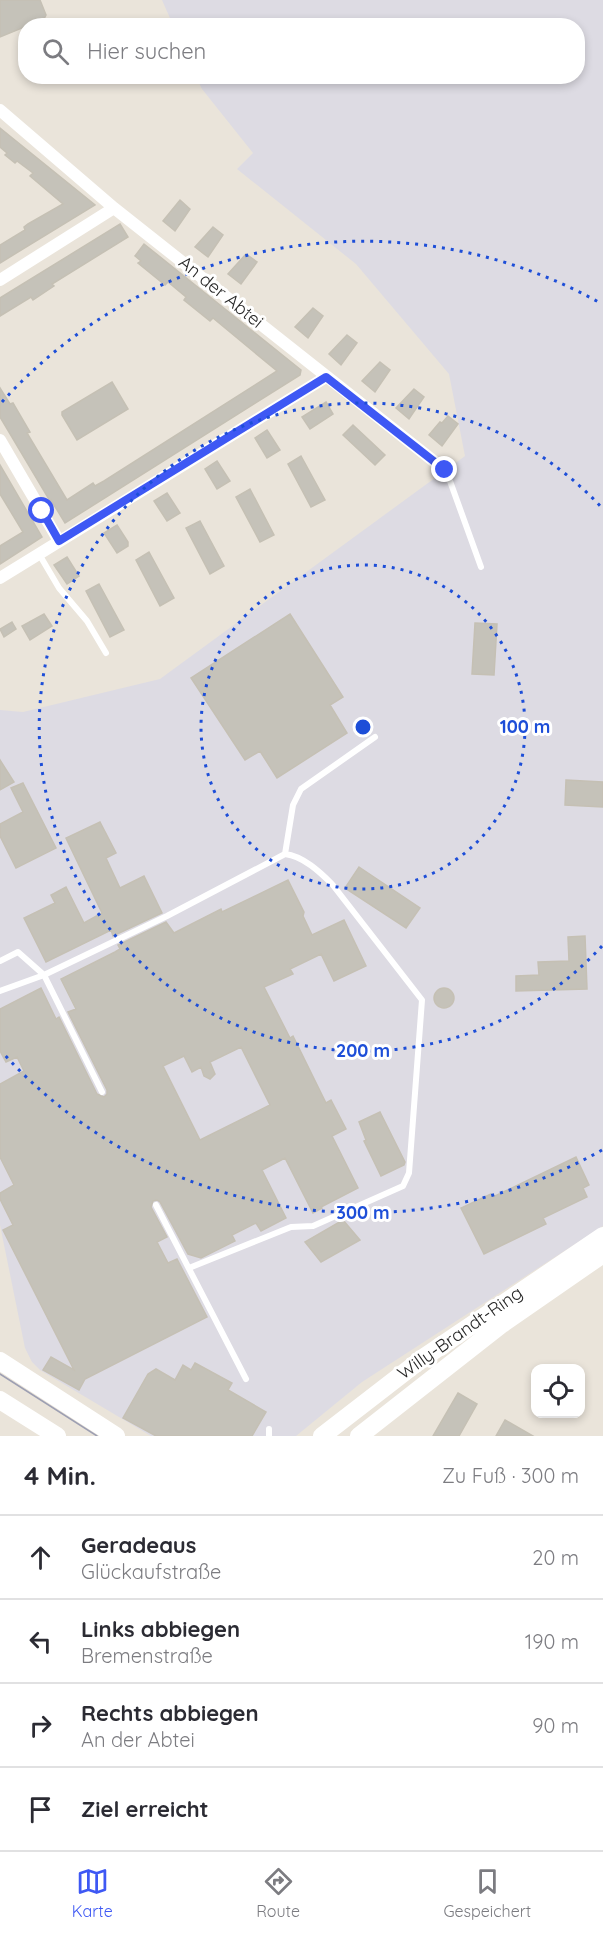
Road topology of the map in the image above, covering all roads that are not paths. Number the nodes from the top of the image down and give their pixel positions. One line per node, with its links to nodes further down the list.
1 (0, 110): 2 (street, An der Abtei)
2 (114, 208): 3 (street); 4 (street, An der Abtei)
3 (0, 279)
4 (326, 377): 6 (street, An der Abtei); 7 (street)
5 (0, 440): 7 (street)
6 (445, 470): 9 (lane)
7 (59, 541): 8 (street)
8 (39, 554): 10 (street); 11 (lane)
9 (481, 567)
10 (0, 578)
11 (106, 653)
12 (375, 737): 13 (lane)
13 (285, 854): 15 (lane); 21 (lane)
14 (0, 960): 15 (lane)
15 (44, 975): 16 (lane); 17 (lane)
16 (0, 991)
17 (102, 1092)
18 (156, 1205): 21 (lane)
19 (603, 1236): 27 (main road, Willy-Brandt-Ring)
20 (603, 1254): 28 (main road, Willy-Brandt-Ring)
21 (189, 1268): 23 (lane)
22 (0, 1361): 26 (main road)
23 (246, 1379)
24 (0, 1400): 25 (main road)
25 (57, 1436)
26 (116, 1436)
27 (322, 1436)
28 (359, 1436)

